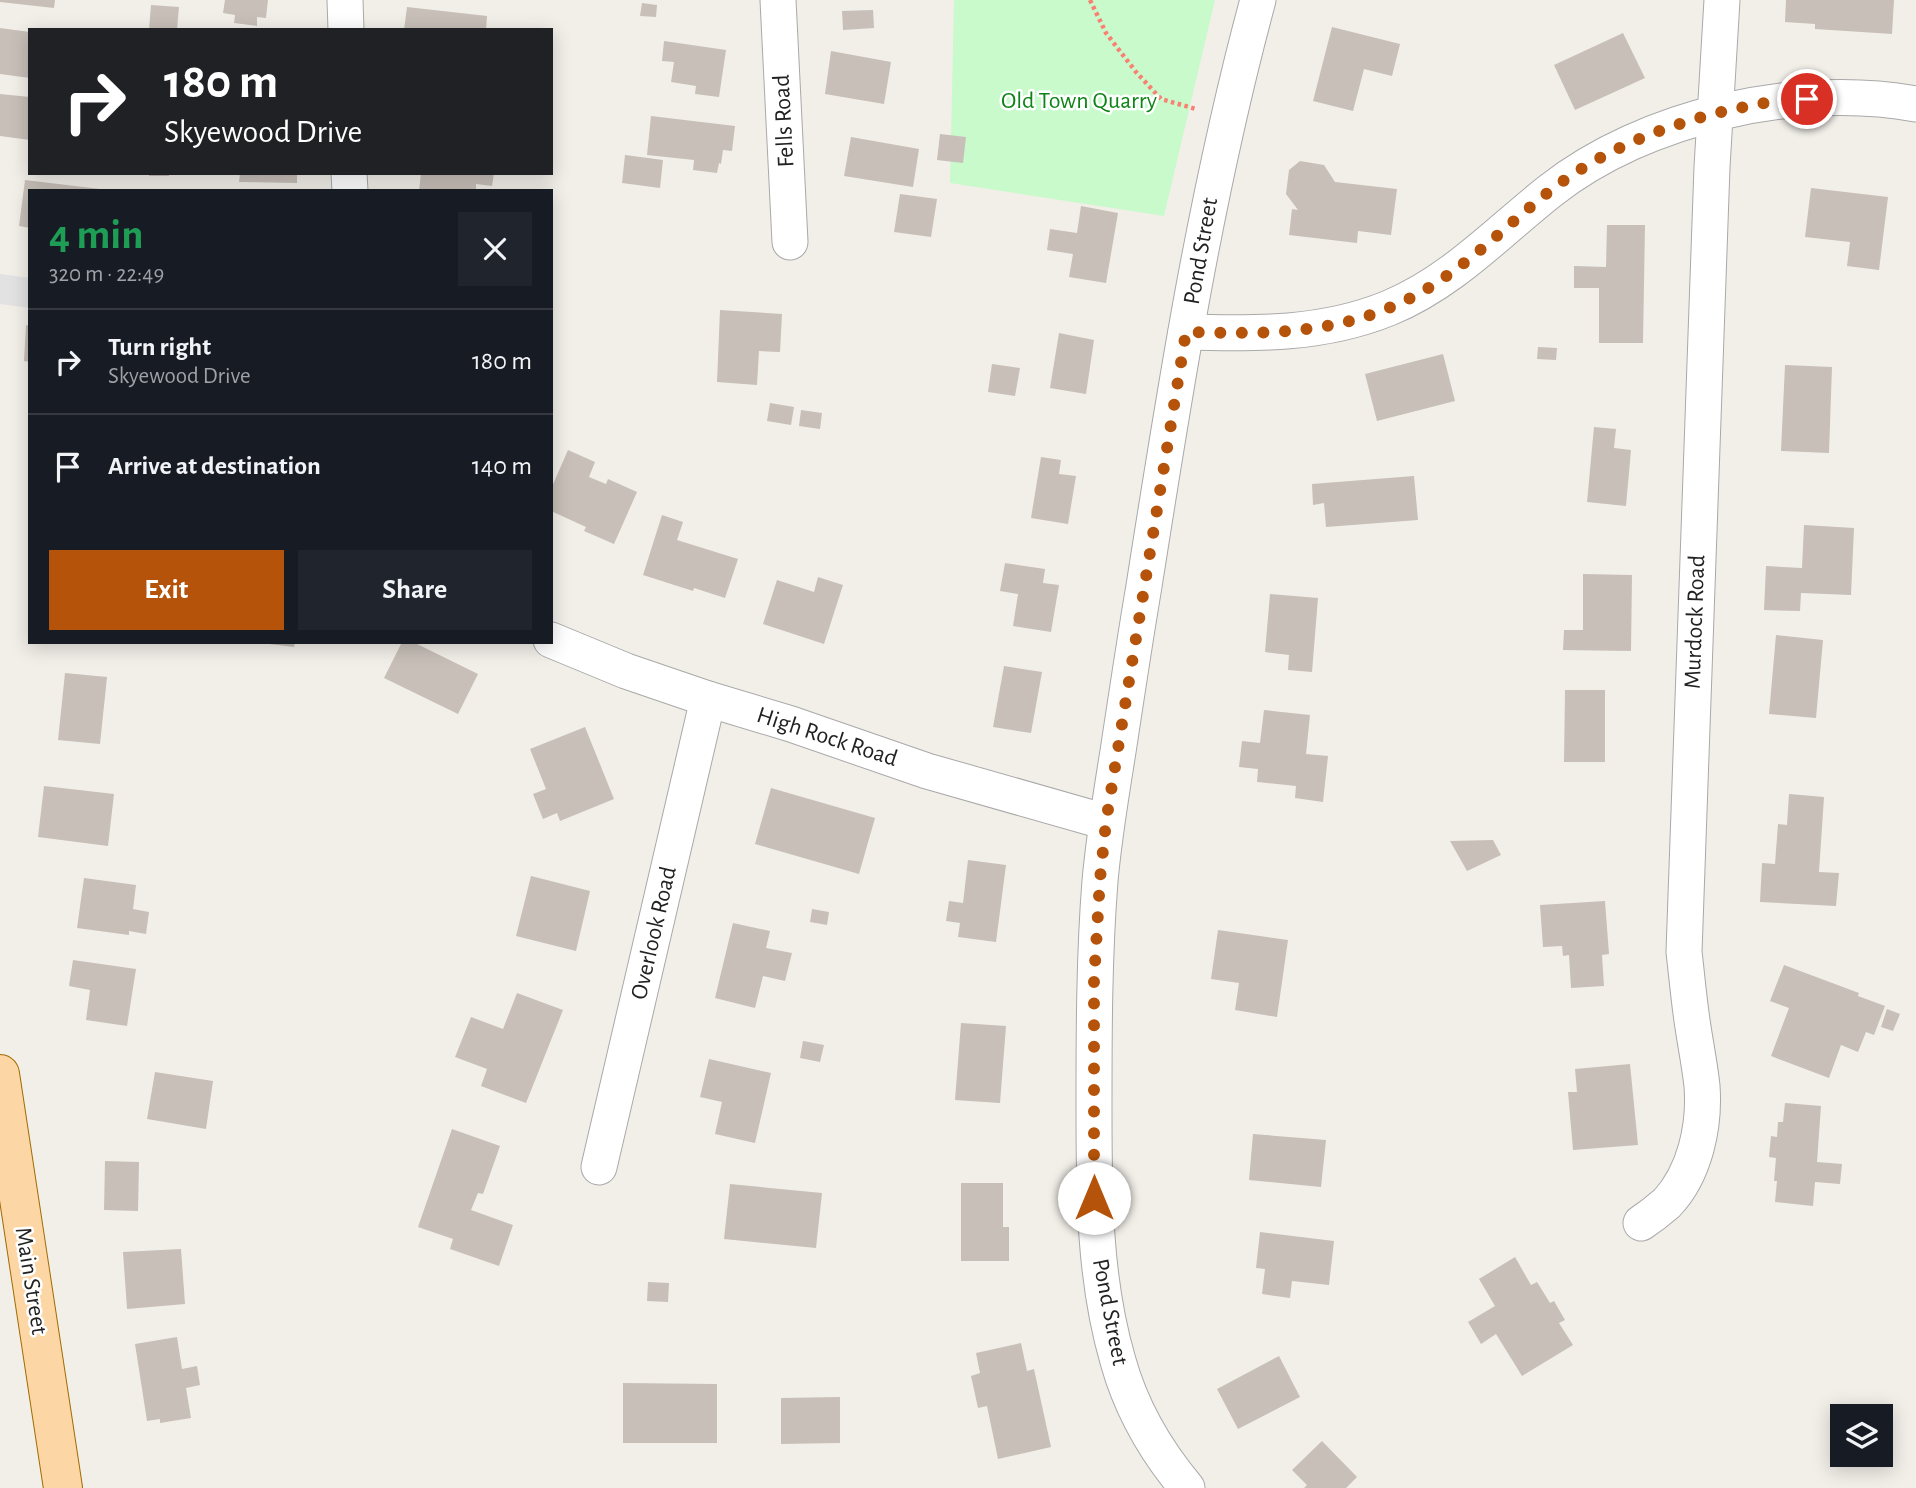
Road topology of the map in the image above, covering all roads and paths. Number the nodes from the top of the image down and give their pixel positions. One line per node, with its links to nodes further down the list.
1 (345, 0): 6 (street)
2 (778, 0): 10 (street, Fells Road)
3 (1090, 0): 9 (path)
4 (1258, 0): 9 (street, Pond Street)
5 (1721, 0): 8 (street, Murdock Road)
6 (346, 28)
7 (1916, 104): 8 (street)
8 (1716, 112): 11 (street); 17 (street, Murdock Road)
9 (1227, 118): 11 (street, Pond Street)
10 (790, 242)
11 (1186, 332): 14 (street, Pond Street)
12 (553, 641): 13 (street, High Rock Road)
13 (708, 699): 14 (street, High Rock Road); 16 (street, Overlook Road)
14 (1106, 822): 19 (street, Pond Street)
15 (0, 1074): 18 (main road, Main Street)
16 (599, 1167)
17 (1641, 1223)
18 (63, 1488)
19 (1187, 1488)

